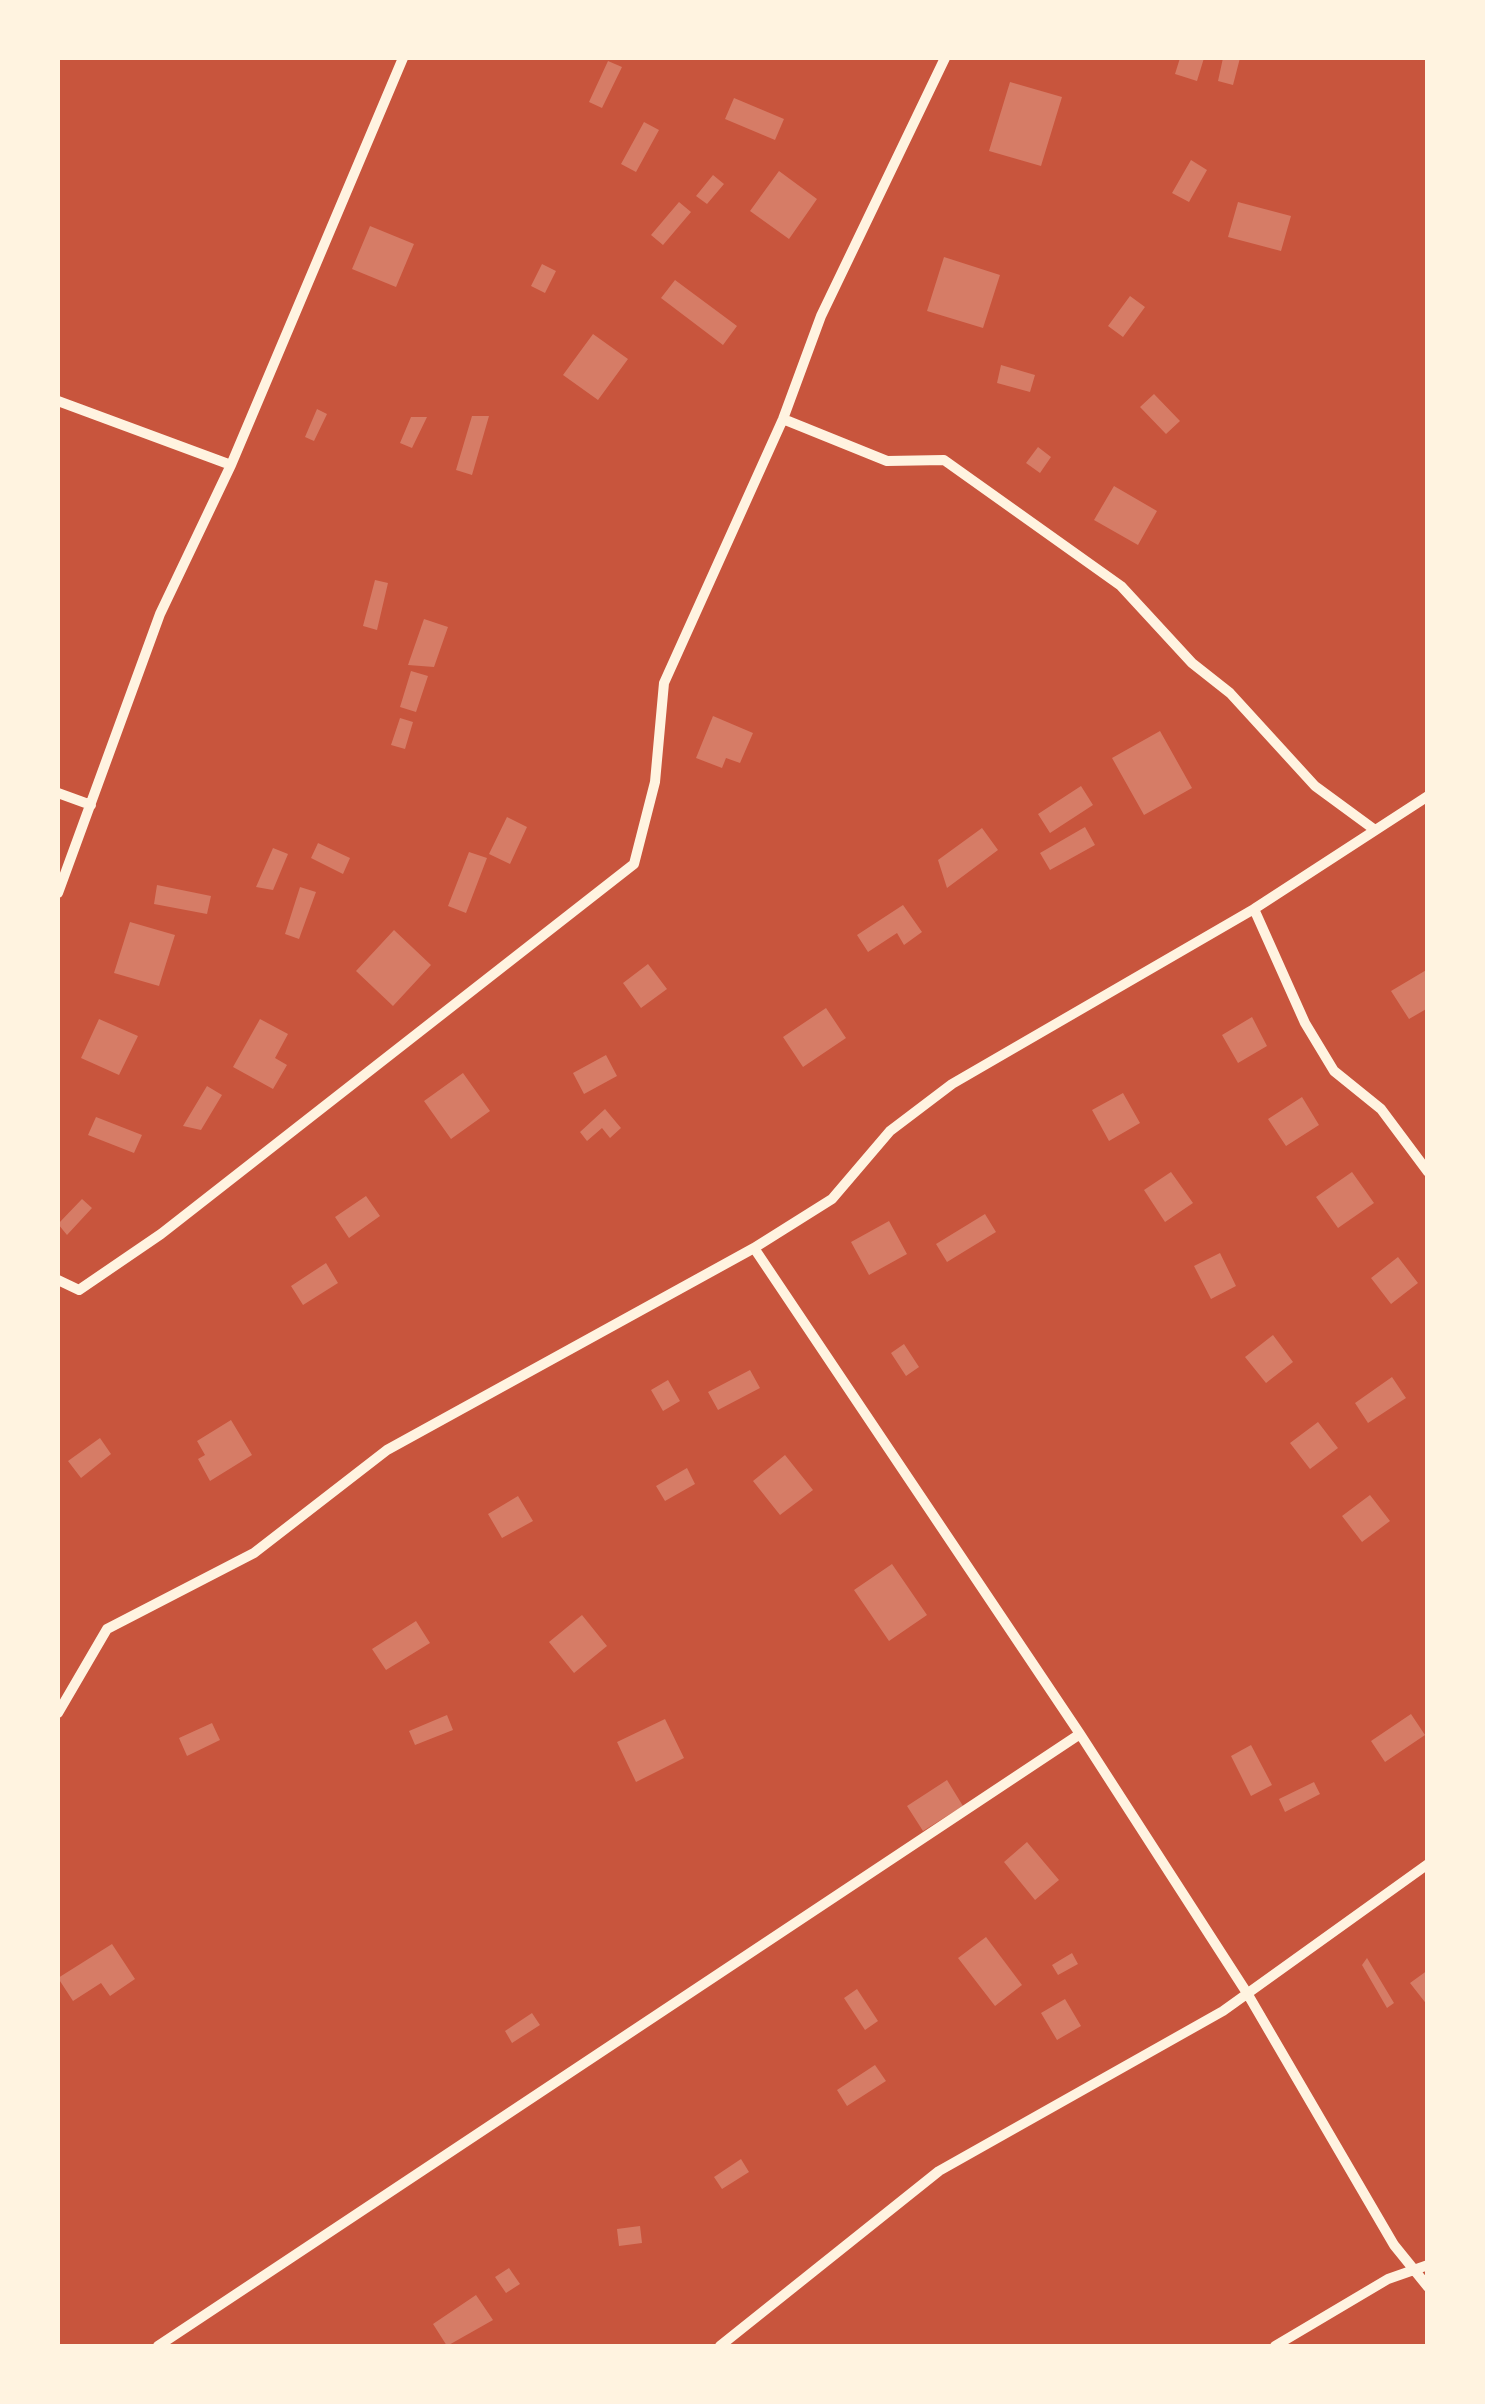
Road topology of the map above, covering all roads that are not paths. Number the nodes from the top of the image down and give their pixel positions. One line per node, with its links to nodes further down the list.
1 (403, 58): 5 (street)
2 (945, 58): 4 (street)
3 (58, 400): 5 (street)
4 (783, 419): 9 (street); 14 (street)
5 (231, 466): 8 (street)
6 (58, 793): 8 (street)
7 (1428, 796): 9 (street)
8 (91, 805): 10 (street)
9 (1375, 830): 11 (street)
10 (58, 893)
11 (1254, 909): 12 (street); 13 (street)
12 (1428, 1172)
13 (754, 1248): 15 (street); 16 (street)
14 (58, 1280)
15 (58, 1713)
16 (1080, 1734): 18 (street); 21 (street)
17 (1428, 1864): 18 (street)
18 (1247, 1993): 19 (street); 22 (street)
19 (1423, 2268): 20 (street); 23 (street)
20 (1428, 2287)
21 (158, 2346)
22 (720, 2346)
23 (1275, 2346)

